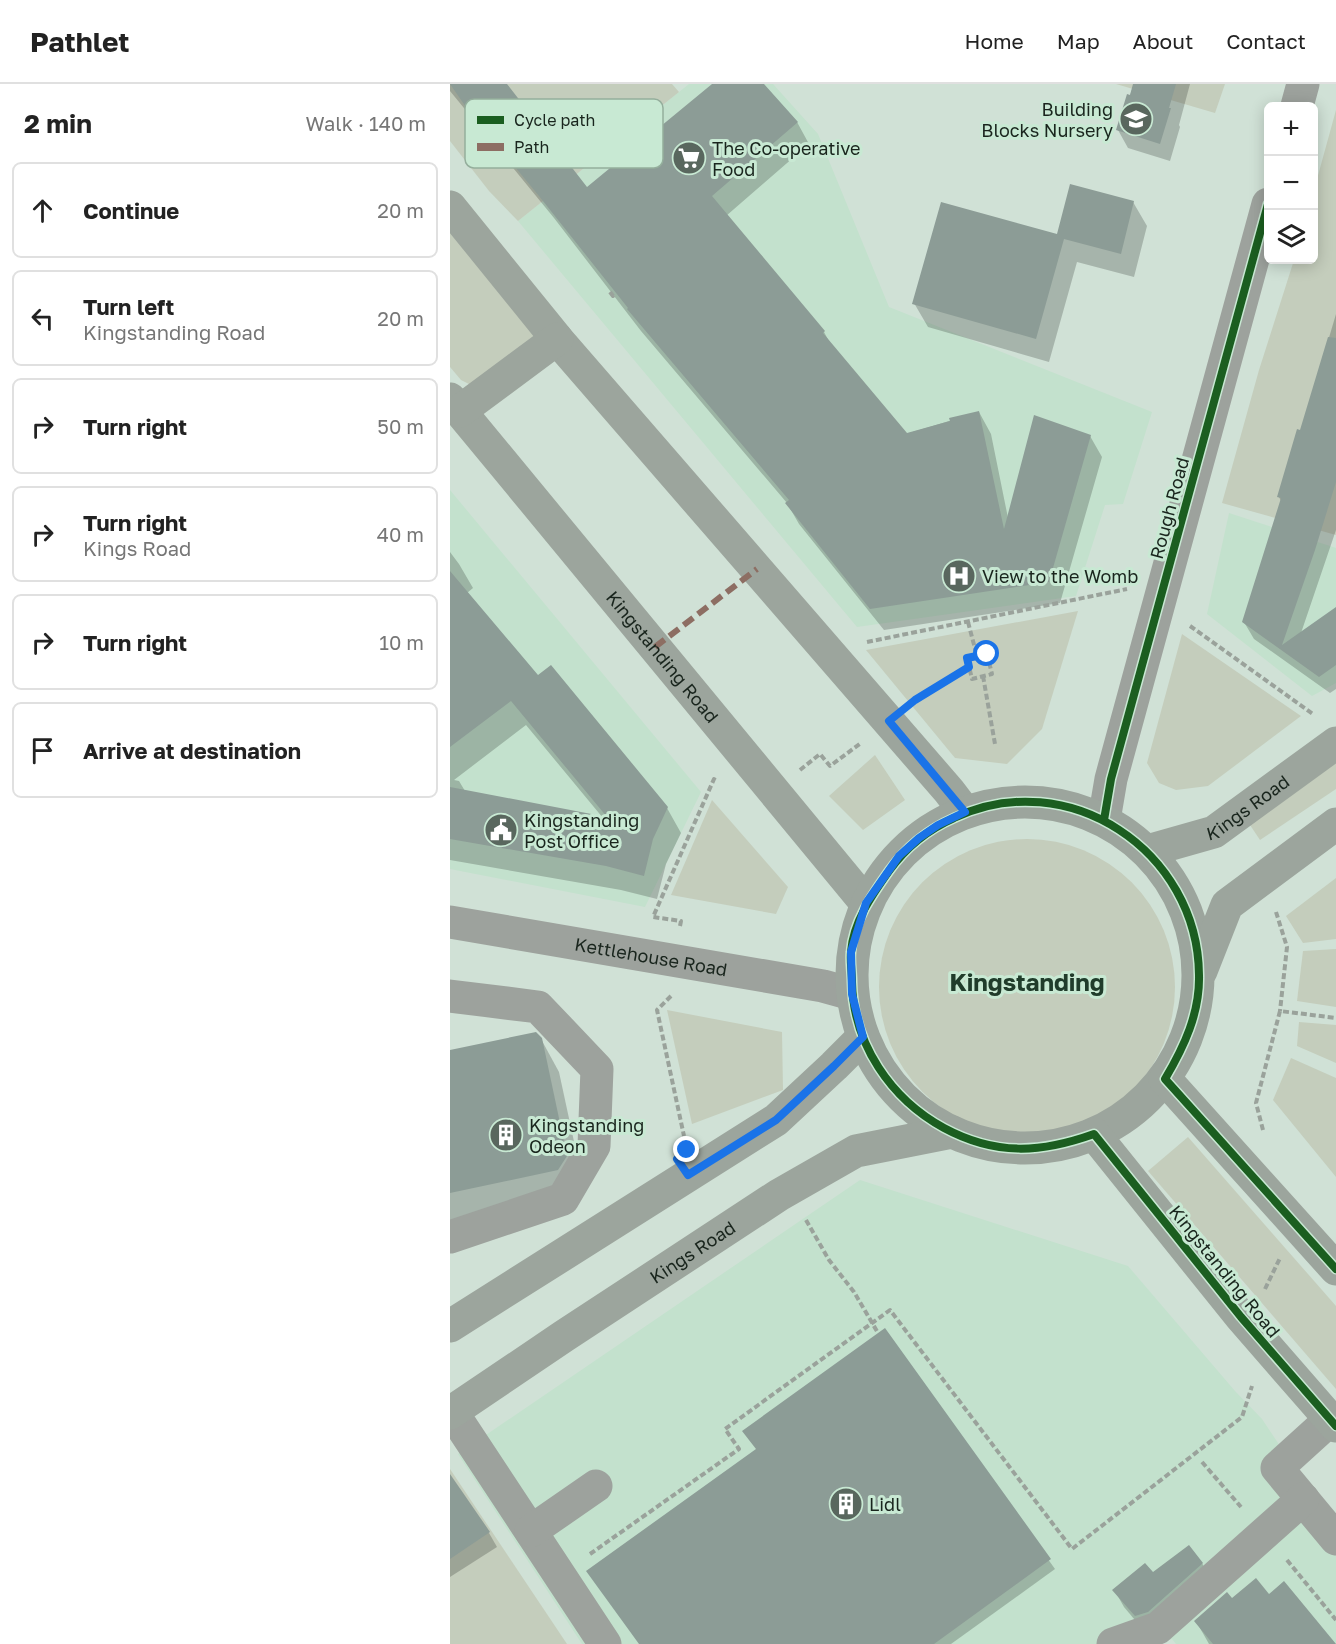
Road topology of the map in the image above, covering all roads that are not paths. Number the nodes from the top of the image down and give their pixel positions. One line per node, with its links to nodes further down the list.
1 (1303, 84): 2 (street)
2 (1298, 102)
3 (450, 207): 5 (main road)
4 (1267, 210): 9 (street, Rough Road)
5 (557, 339): 6 (main road, Kingstanding Road); 8 (main road)
6 (455, 405): 12 (main road, Kingstanding Road)
7 (1336, 743): 11 (main road, Kings Road)
8 (965, 812): 9 (main road); 12 (main road)
9 (1104, 820): 11 (main road)
10 (1336, 824): 14 (main road)
11 (1147, 851): 14 (main road)
12 (866, 903): 15 (main road)
13 (450, 922): 15 (street, Kettlehouse Road)
14 (1199, 975): 18 (main road)
15 (852, 994): 17 (main road)
16 (450, 996): 21 (street)
17 (863, 1037): 19 (main road); 23 (main road)
18 (1165, 1079): 20 (main road); 22 (main road)
19 (952, 1132): 20 (main road); 24 (main road, Kings Road)
20 (1094, 1134): 25 (main road, Kingstanding Road)
21 (450, 1237)
22 (1336, 1269)
23 (450, 1326)
24 (451, 1413): 28 (street)
25 (1333, 1422): 27 (street)
26 (596, 1486): 28 (street)
27 (1303, 1499): 29 (street); 31 (street)
28 (531, 1532): 30 (street)
29 (1336, 1539)
30 (605, 1644)
31 (1113, 1644)

